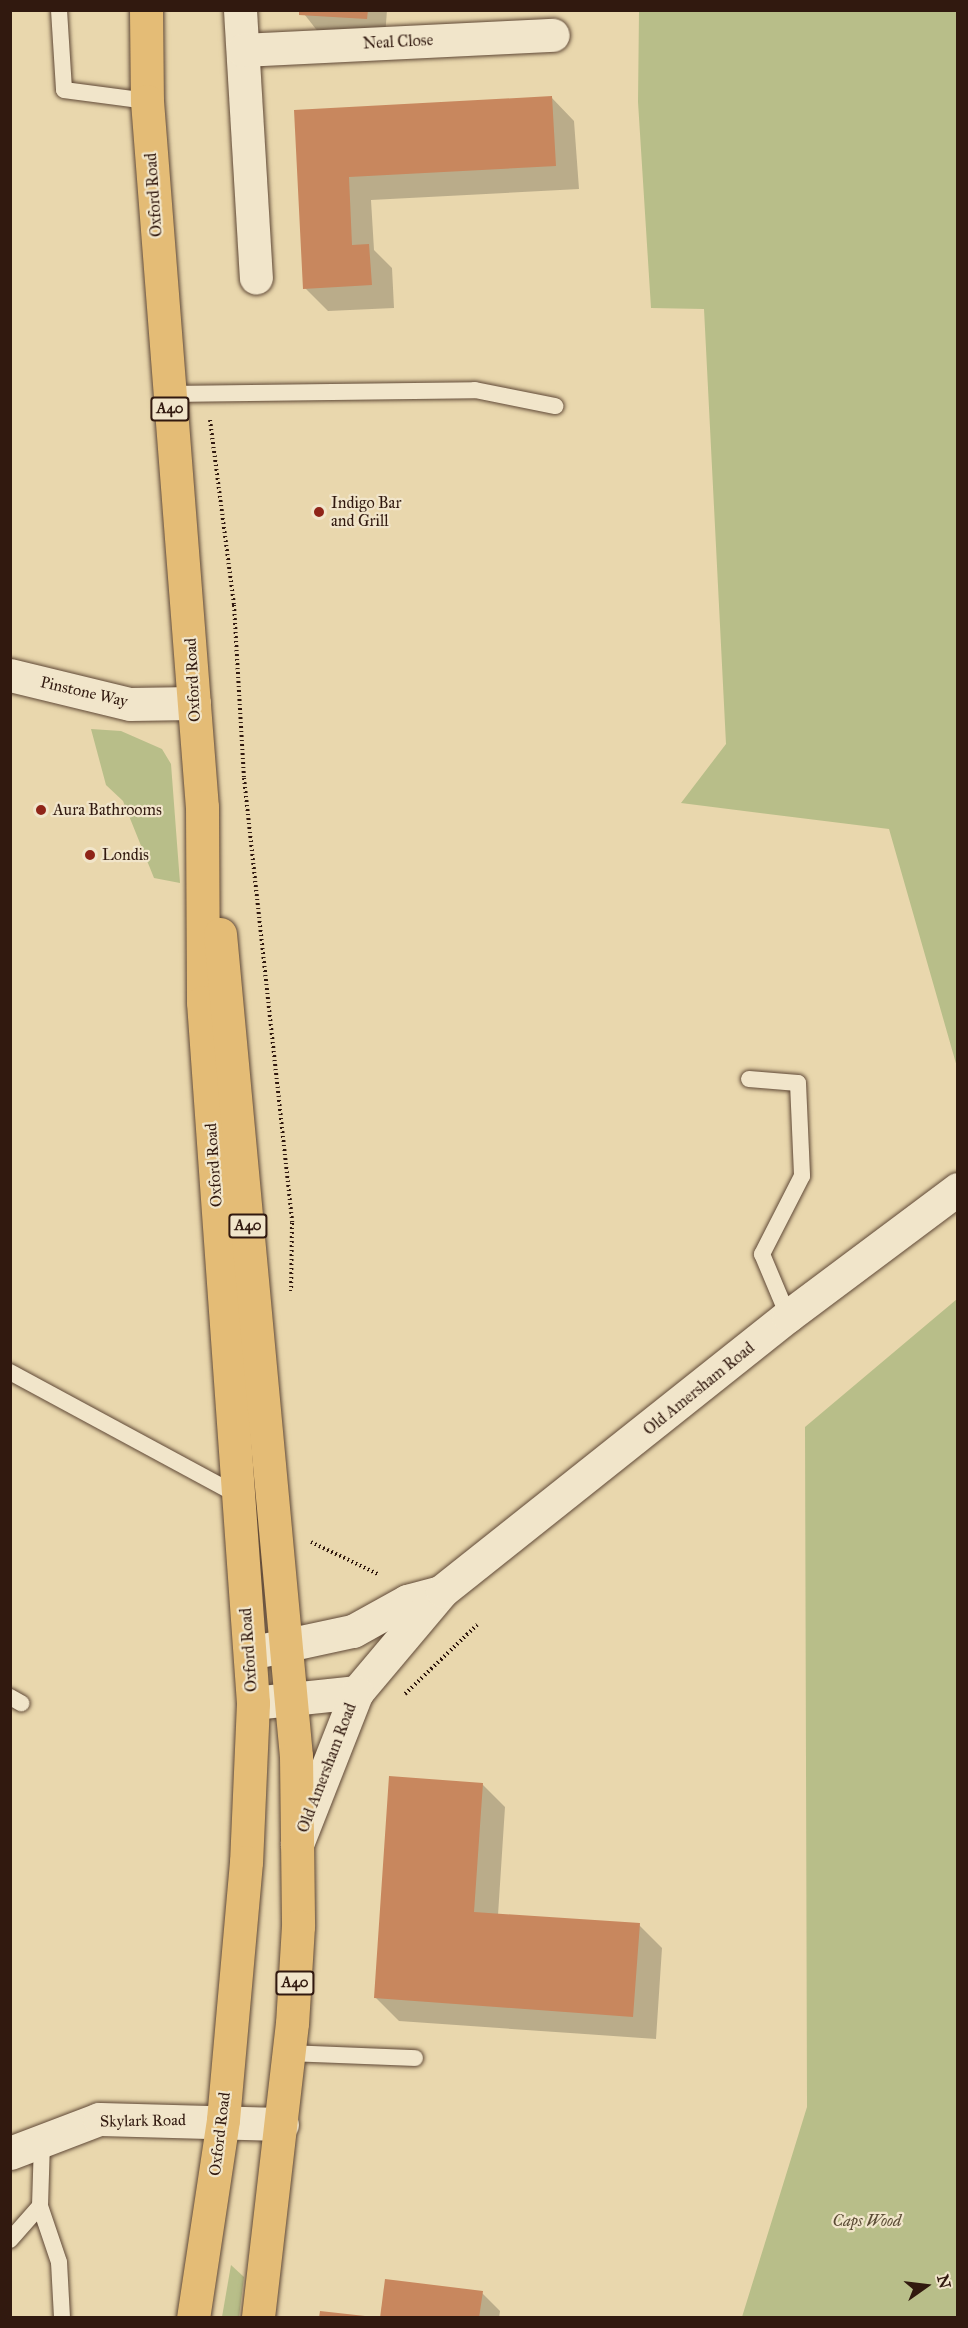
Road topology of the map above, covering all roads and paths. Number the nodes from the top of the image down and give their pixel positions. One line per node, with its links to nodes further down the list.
1 (59, 10): 6 (lane)
2 (146, 10): 6 (main road, Oxford Road / A40)
3 (240, 10): 5 (street)
4 (553, 35): 5 (street, Neal Close)
5 (243, 50): 7 (street)
6 (147, 101): 8 (main road, Oxford Road / A40)
7 (256, 278)
8 (169, 394): 9 (lane); 12 (main road, Oxford Road / A40)
9 (207, 396): 10 (lane); 16 (path)
10 (555, 406)
11 (10, 675): 12 (street, Pinstone Way)
12 (194, 703): 13 (main road, Oxford Road / A40)
13 (202, 807): 19 (main road, Oxford Road / A40); 24 (main road, A40)
14 (749, 1078): 17 (lane)
15 (957, 1189): 17 (street, Old Amersham Road)
16 (291, 1302)
17 (788, 1316): 21 (street, Old Amersham Road)
18 (10, 1372): 19 (lane)
19 (236, 1494): 25 (main road, Oxford Road / A40)
20 (304, 1539): 22 (path)
21 (442, 1591): 22 (street, Old Amersham Road); 26 (street, Old Amersham Road)
22 (407, 1601): 24 (street, Old Amersham Road)
23 (477, 1626): 29 (path)
24 (287, 1647): 25 (street, Old Amersham Road); 27 (main road, A40)
25 (250, 1653): 28 (main road, Oxford Road / A40)
26 (357, 1692): 27 (street, Old Amersham Road); 30 (street, Old Amersham Road)
27 (291, 1697): 28 (street, Old Amersham Road); 30 (main road, A40)
28 (253, 1703): 33 (main road, Oxford Road / A40)
29 (396, 1704)
30 (297, 1845): 31 (main road, A40)
31 (290, 2053): 32 (lane); 34 (main road, A40)
32 (415, 2058)
33 (223, 2120): 34 (street, Skylark Road); 35 (street, Skylark Road); 40 (main road, Oxford Road / A40)
34 (282, 2124): 41 (main road, A40)
35 (42, 2141): 36 (street, Skylark Road); 37 (lane)
36 (10, 2153)
37 (40, 2206): 38 (lane); 39 (lane)
38 (10, 2240)
39 (62, 2318)
40 (193, 2318)
41 (258, 2318)

